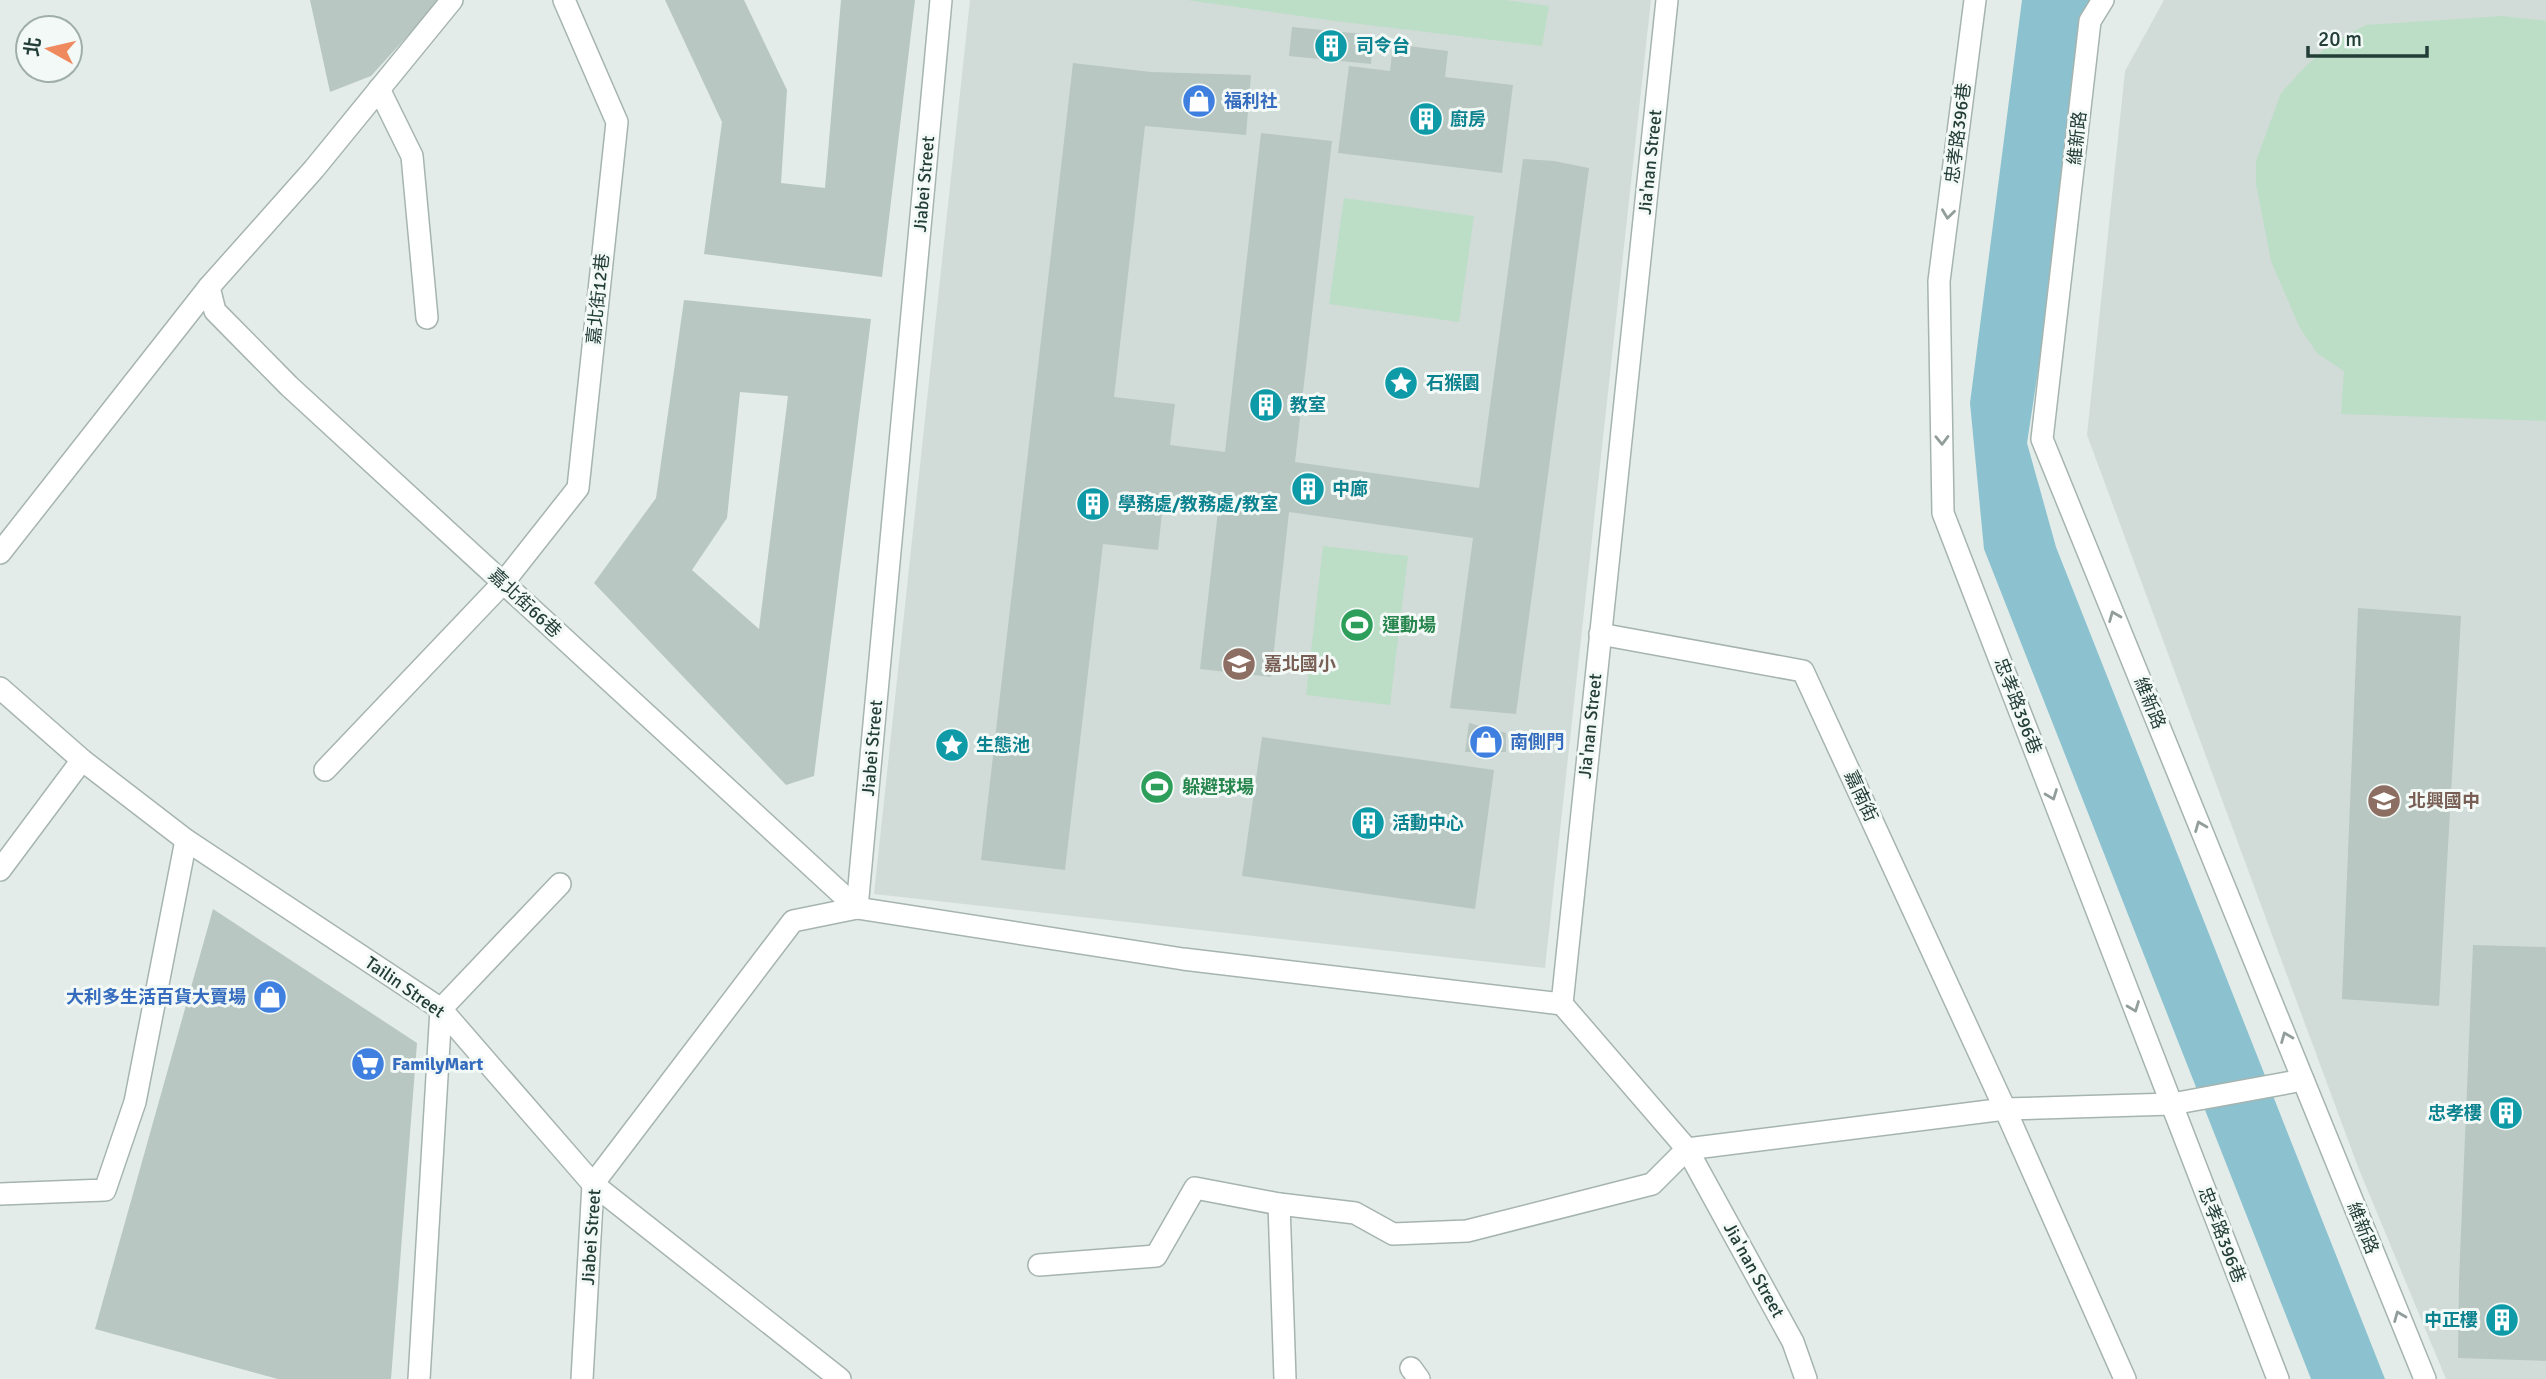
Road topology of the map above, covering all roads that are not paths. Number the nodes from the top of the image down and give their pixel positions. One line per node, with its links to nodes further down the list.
1 (452, 0): 7 (street)
2 (564, 0): 11 (street, 嘉北街12巷)
3 (941, 0): 19 (street, Jiabei Street)
4 (1667, 0): 12 (street, Jia'nan Street)
5 (1975, 0): 23 (street, 忠孝路396巷, one-way to 23)
6 (2103, 0): 22 (street, 維新路, one-way to 6)
7 (379, 89): 8 (street); 9 (street)
8 (209, 287): 10 (street); 11 (street, 嘉北街66巷)
9 (427, 318)
10 (0, 554)
11 (503, 583): 15 (street, 嘉北街12巷); 19 (street, 嘉北街66巷)
12 (1600, 634): 20 (street, Jia'nan Street); 24 (street, 嘉南街)
13 (0, 688): 14 (street, Tailin Street)
14 (82, 760): 16 (street, Tailin Street); 17 (street)
15 (326, 770)
16 (186, 840): 21 (street, Tailin Street); 27 (street)
17 (0, 870)
18 (560, 884): 21 (street)
19 (857, 908): 20 (street); 26 (street, Jiabei Street)
20 (1562, 1004): 25 (street, Jia'nan Street)
21 (441, 1009): 26 (street, Tailin Street); 30 (street)
22 (2303, 1080): 23 (street); 37 (street, 維新路, one-way to 22)
23 (2172, 1104): 24 (street); 36 (street, 忠孝路396巷)
24 (2005, 1109): 25 (street); 35 (street)
25 (1687, 1149): 28 (street); 34 (street, Jia'nan Street)
26 (593, 1184): 31 (street, Jiabei Street); 32 (street, Tailin Street)
27 (0, 1194)
28 (1279, 1205): 29 (street); 33 (street)
29 (1039, 1265)
30 (419, 1379)
31 (583, 1379)
32 (840, 1379)
33 (1285, 1379)
34 (1807, 1379)
35 (2125, 1379)
36 (2278, 1379)
37 (2425, 1379)

